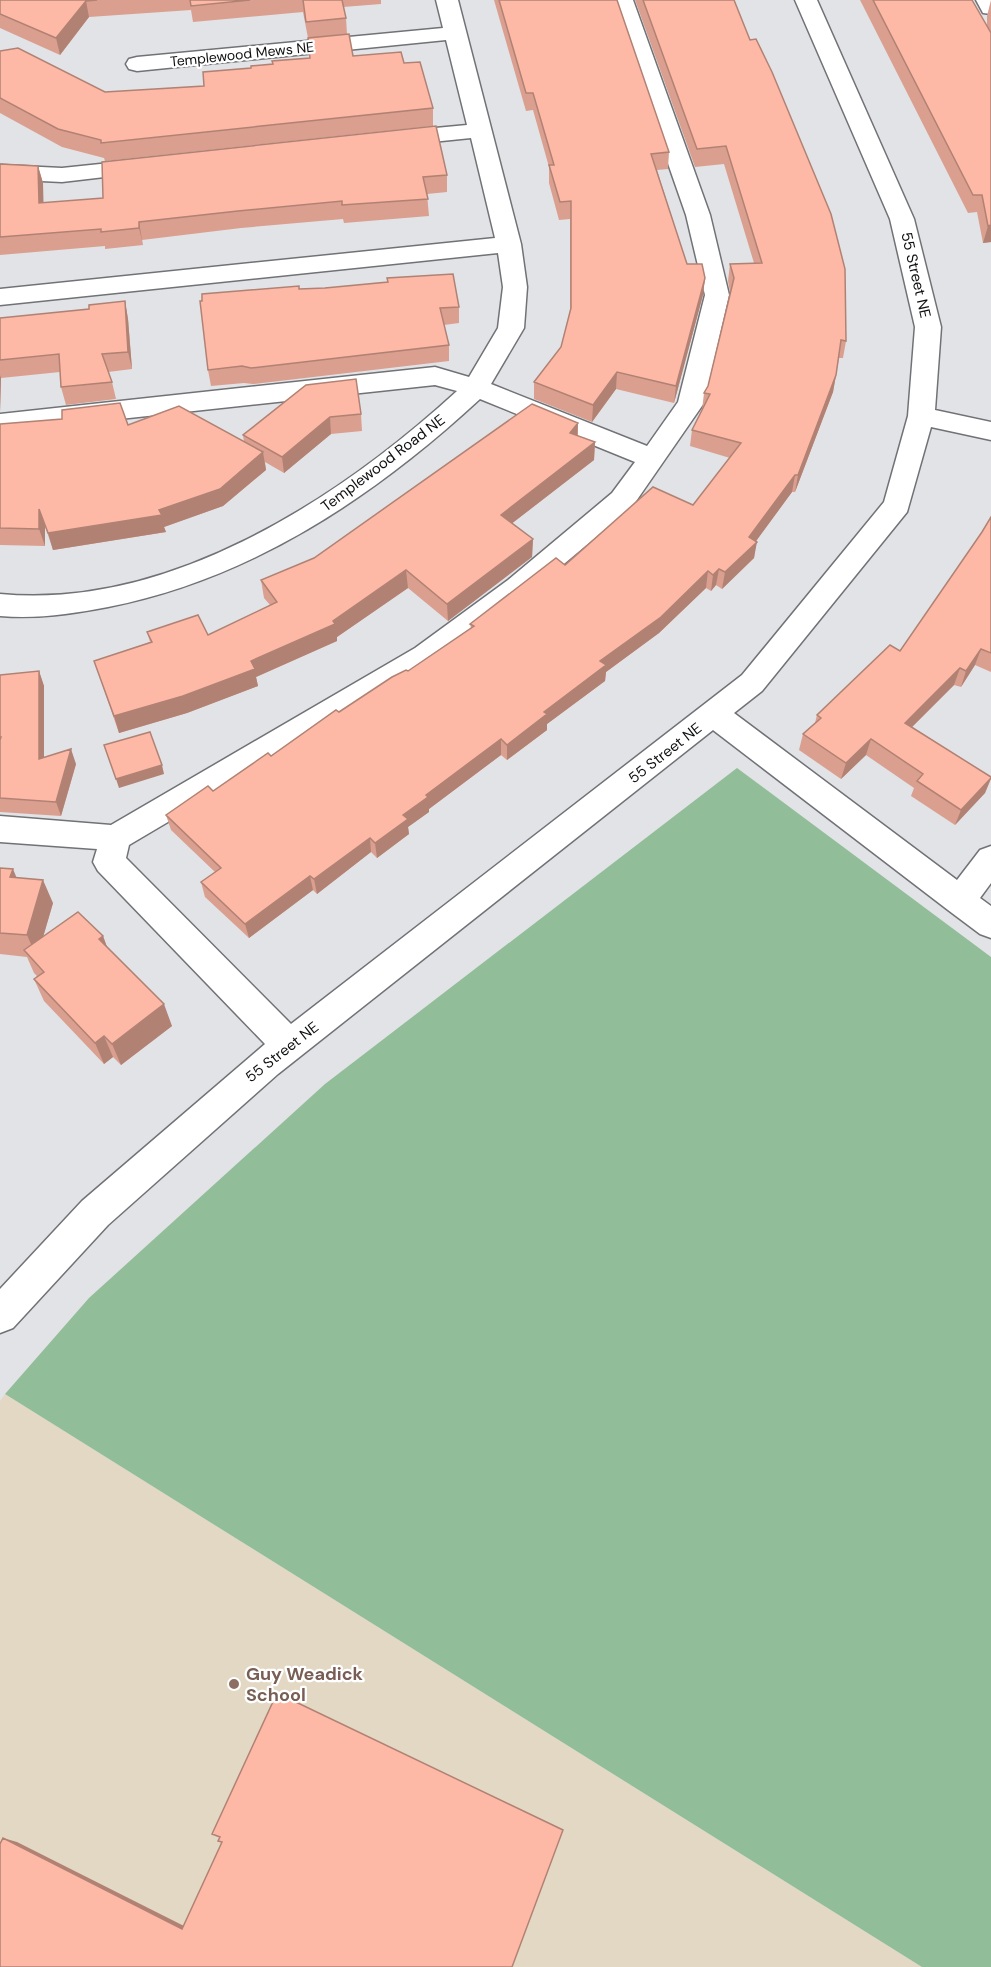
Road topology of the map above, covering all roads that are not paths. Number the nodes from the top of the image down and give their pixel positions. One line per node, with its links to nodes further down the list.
1 (447, 0): 6 (street, Templewood Road NE)
2 (622, 0): 18 (street)
3 (806, 0): 15 (street, 55 Street NE)
4 (987, 0): 5 (street)
5 (991, 8)
6 (455, 33): 7 (street, Templewood Mews NE); 8 (street, Templewood Road NE)
7 (137, 64)
8 (481, 130): 9 (street); 12 (street, Templewood Road NE)
9 (376, 141)
10 (167, 164): 11 (street)
11 (0, 172)
12 (509, 244): 13 (street); 14 (street, Templewood Road NE)
13 (0, 297)
14 (476, 388): 16 (street); 18 (street); 19 (street, Templewood Road NE)
15 (921, 416): 17 (street); 20 (street, 55 Street NE)
16 (0, 423)
17 (991, 431)
18 (652, 458): 22 (street)
19 (0, 605)
20 (714, 714): 24 (street); 26 (street, 55 Street NE)
21 (0, 830): 22 (street)
22 (116, 838): 26 (street)
23 (991, 859): 24 (street)
24 (958, 901): 25 (street)
25 (991, 924)
26 (290, 1046): 27 (street, 55 Street NE)
27 (0, 1315)

